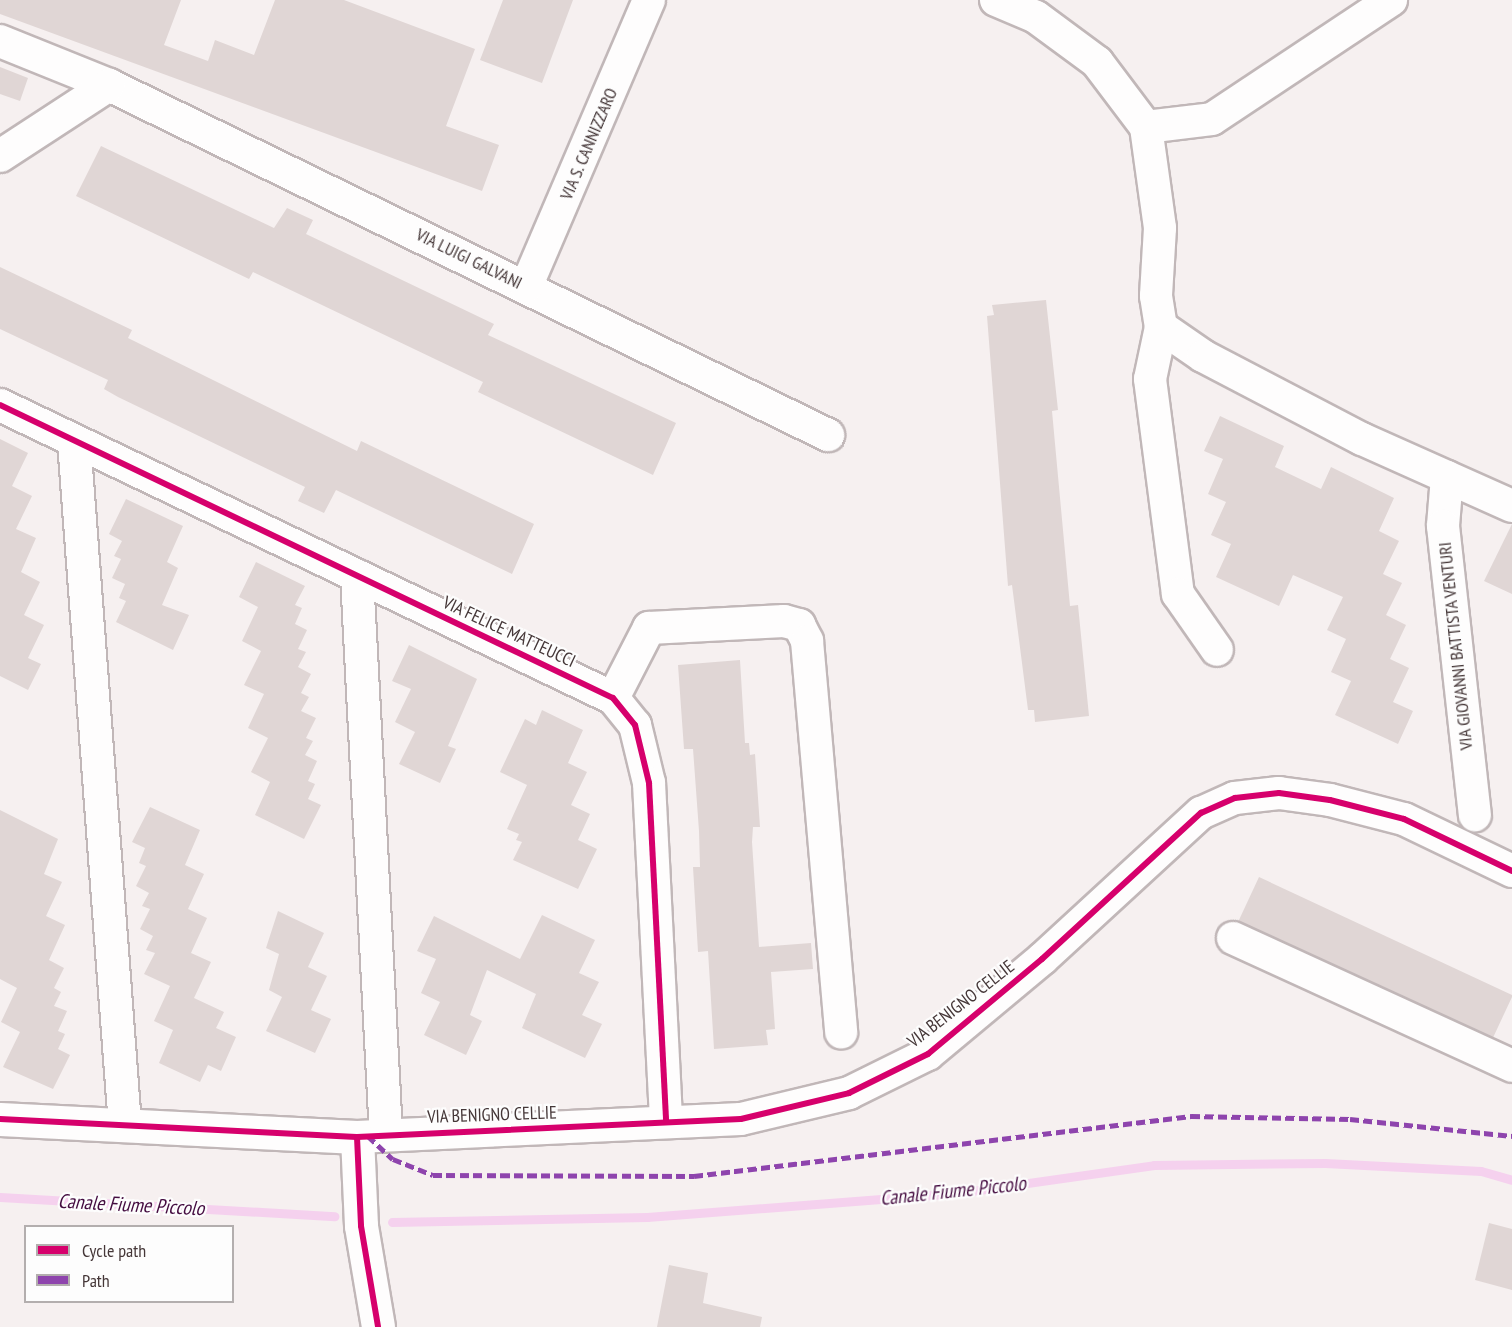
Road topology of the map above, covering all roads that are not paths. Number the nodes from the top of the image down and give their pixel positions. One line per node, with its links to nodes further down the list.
1 (649, 0): 8 (street, VIA S. CANNIZZARO)
2 (996, 0): 6 (street)
3 (1391, 0): 6 (street)
4 (0, 42): 5 (street, VIA LUIGI GALVANI)
5 (109, 85): 7 (street); 8 (street, VIA LUIGI GALVANI)
6 (1146, 127): 9 (street)
7 (0, 156)
8 (526, 287): 11 (street, VIA LUIGI GALVANI)
9 (1161, 327): 13 (street); 16 (street)
10 (0, 405): 12 (street, VIA FELICE MATTEUCCI)
11 (828, 435)
12 (74, 441): 15 (street, VIA FELICE MATTEUCCI); 25 (street)
13 (1447, 477): 14 (street); 18 (street, VIA GIOVANNI BATTISTA VENTURI)
14 (1512, 506)
15 (357, 576): 17 (street, VIA FELICE MATTEUCCI); 26 (street)
16 (1217, 650)
17 (613, 698): 21 (street); 24 (street, VIA FELICE MATTEUCCI)
18 (1475, 815)
19 (1512, 871): 24 (street, VIA BENIGNO CELLIE)
20 (1233, 938): 22 (street)
21 (841, 1033)
22 (1512, 1066)
23 (0, 1119): 25 (street, VIA BENIGNO CELLIE)
24 (666, 1122): 26 (street, VIA BENIGNO CELLIE)
25 (124, 1125): 26 (street, VIA BENIGNO CELLIE)
26 (371, 1136): 27 (street)
27 (378, 1327)

